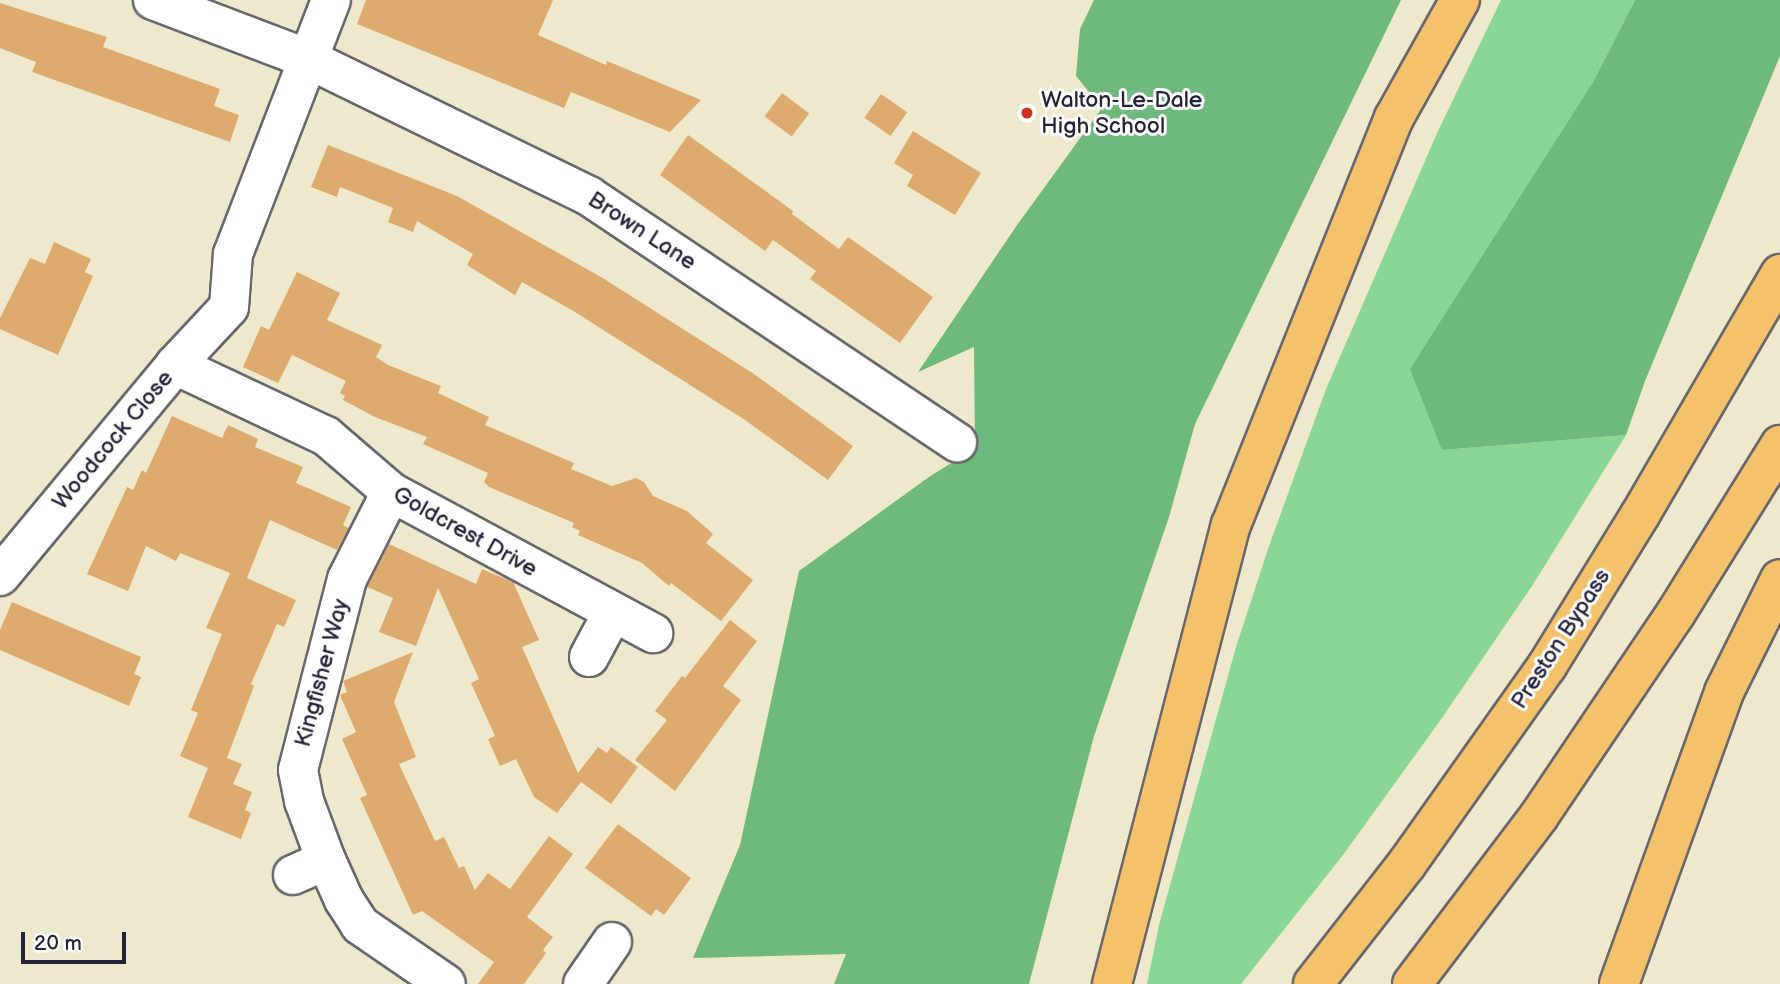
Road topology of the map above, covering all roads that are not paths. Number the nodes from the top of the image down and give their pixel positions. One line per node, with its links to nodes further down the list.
1 (153, 0): 4 (street, Brown Lane)
2 (331, 0): 4 (street)
3 (1460, 0): 18 (highway)
4 (306, 58): 6 (street, Woodcock Close); 7 (street, Brown Lane)
5 (1780, 274): 19 (highway, Preston Bypass)
6 (175, 365): 9 (street, Goldcrest Drive); 10 (street, Woodcock Close)
7 (957, 442)
8 (1780, 445): 20 (highway)
9 (391, 492): 12 (street, Goldcrest Drive); 16 (street, Kingfisher Way)
10 (0, 576)
11 (1780, 579): 21 (highway)
12 (612, 614): 13 (street, Goldcrest Drive); 14 (street)
13 (653, 633)
14 (589, 657)
15 (612, 942): 17 (street)
16 (446, 984)
17 (583, 984)
18 (1112, 984)
19 (1313, 984)
20 (1412, 984)
21 (1619, 984)

